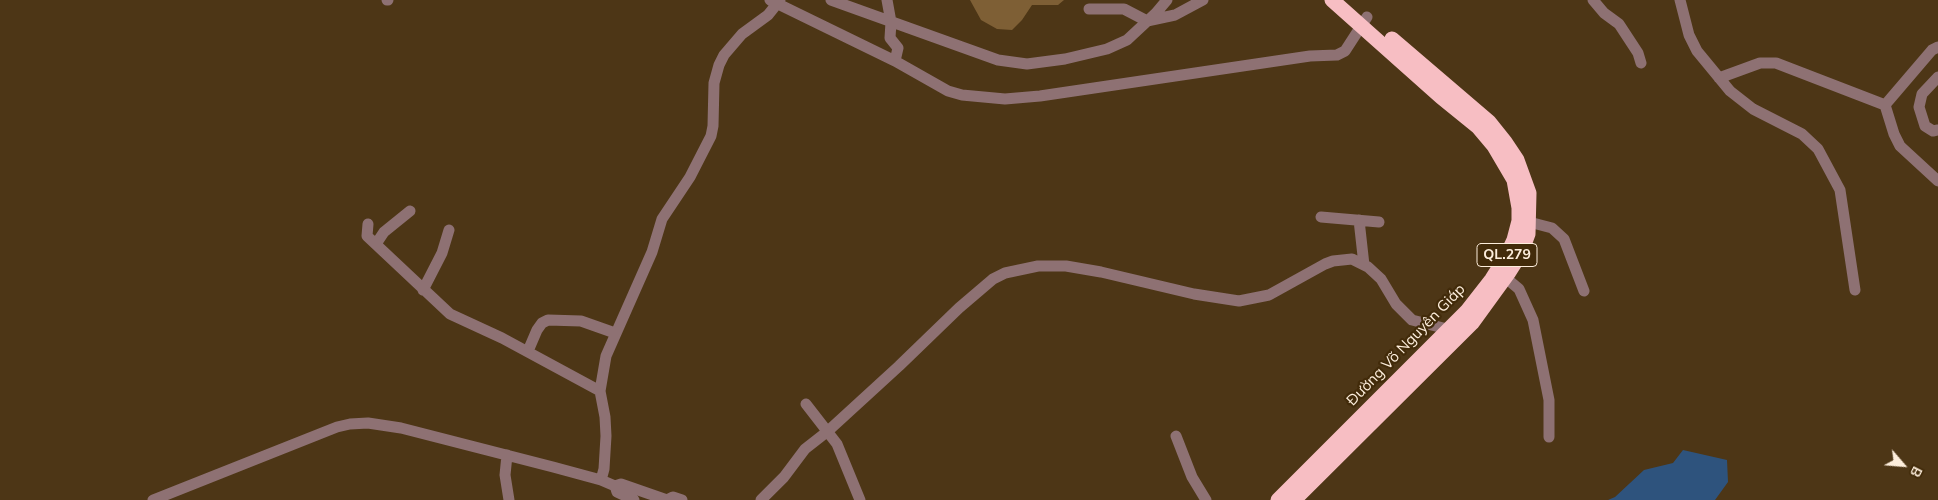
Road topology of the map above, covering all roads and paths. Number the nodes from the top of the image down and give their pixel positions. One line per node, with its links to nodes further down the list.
1 (831, 0): 13 (street)
2 (887, 0): 13 (street)
3 (1167, 0): 11 (street)
4 (1203, 0): 11 (street)
5 (1332, 0): 12 (highway, Đường Võ Nguyên Giáp / QL.279)
6 (1347, 0): 12 (highway, Đường Võ Nguyên Giáp / QL.279)
7 (1593, 0): 16 (street)
8 (1680, 0): 18 (street)
9 (776, 2): 15 (street); 36 (street)
10 (1089, 9): 11 (street)
11 (1147, 21): 13 (street)
12 (1364, 21): 15 (street); 26 (highway, Đường Võ Nguyên Giáp / QL.279); 31 (highway, Đường Võ Nguyên Giáp / QL.279)
13 (891, 22): 15 (street)
14 (1938, 47): 19 (street)
15 (895, 61)
16 (1641, 63)
17 (1938, 77): 20 (street)
18 (1720, 78): 19 (street); 33 (street)
19 (1885, 105): 21 (street)
20 (1938, 130)
21 (1938, 182)
22 (410, 211): 29 (street)
23 (1321, 217): 24 (street)
24 (1359, 220): 25 (street); 30 (street)
25 (1379, 222)
26 (1529, 222): 31 (highway, Đường Võ Nguyên Giáp / QL.279); 34 (street)
27 (368, 224): 29 (street)
28 (449, 230): 32 (street)
29 (376, 244): 32 (street)
30 (1364, 265): 35 (street); 40 (street)
31 (1501, 274): 35 (highway, Đường Võ Nguyên Giáp / QL.279); 42 (street)
32 (423, 290): 37 (street)
33 (1855, 290)
34 (1584, 291)
35 (1456, 331): 53 (highway, Đường Võ Nguyên Giáp / QL.279); 54 (highway, Đường Võ Nguyên Giáp / QL.279)
36 (615, 333): 37 (street); 38 (street)
37 (528, 352): 38 (street)
38 (600, 391): 44 (street)
39 (806, 404): 40 (street)
40 (828, 431): 50 (street); 51 (street)
41 (1176, 436): 52 (street)
42 (1549, 438)
43 (507, 455): 44 (street); 46 (street); 47 (street)
44 (601, 480): 45 (street)
45 (615, 486): 48 (street); 49 (street)
46 (154, 500)
47 (509, 500)
48 (634, 500)
49 (682, 500)
50 (761, 500)
51 (860, 500)
52 (1206, 500)
53 (1278, 500)
54 (1294, 500)

